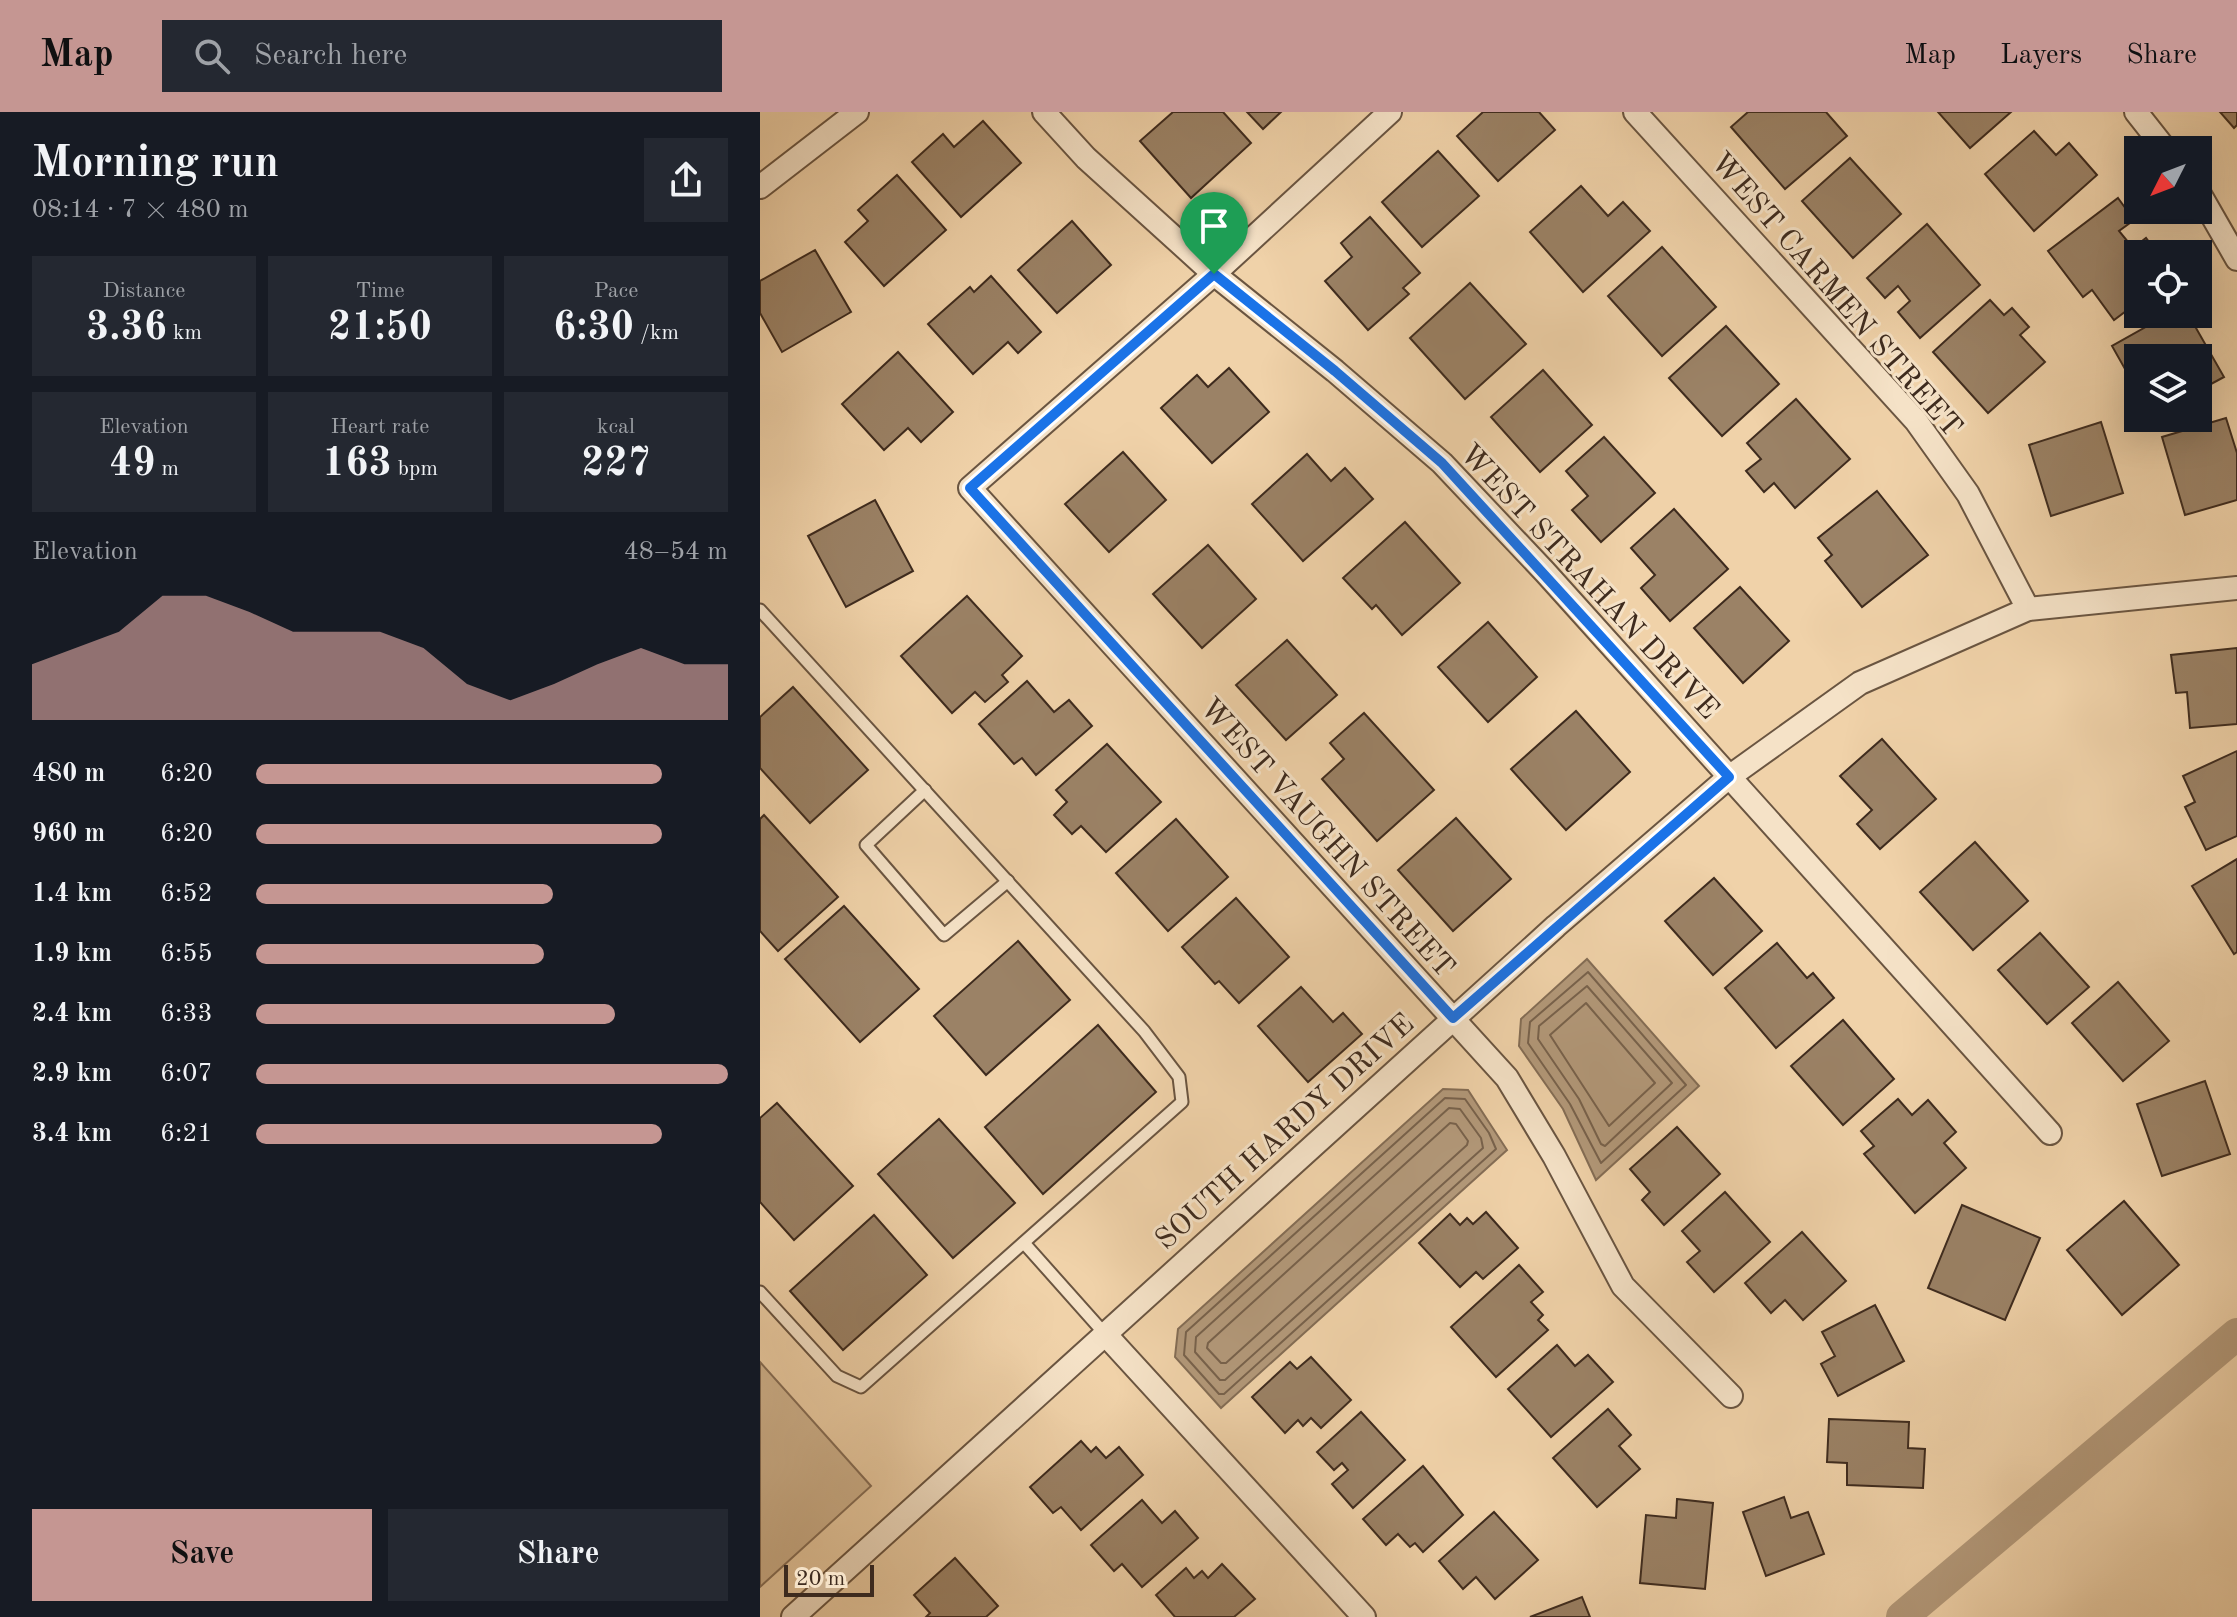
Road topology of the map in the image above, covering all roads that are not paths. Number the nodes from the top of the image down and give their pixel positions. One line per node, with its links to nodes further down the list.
1 (857, 112): 7 (street)
2 (1044, 112): 10 (street, WEST STRAHAN DRIVE)
3 (1390, 112): 10 (street)
4 (1635, 112): 12 (street, WEST CARMEN STREET)
5 (2136, 112): 6 (street)
6 (2155, 136)
7 (760, 187)
8 (2212, 215): 9 (street)
9 (2237, 259)
10 (1214, 274): 14 (street, WEST STRAHAN DRIVE); 17 (street, WEST VAUGHN STREET)
11 (2237, 588): 12 (street, SOUTH HARDY DRIVE)
12 (2028, 609): 14 (street, SOUTH HARDY DRIVE)
13 (760, 610): 15 (lane)
14 (1729, 777): 17 (street, SOUTH HARDY DRIVE); 18 (street, WEST STRAHAN DRIVE)
15 (925, 790): 16 (lane); 16 (lane)
16 (1008, 881): 19 (lane)
17 (1453, 1018): 21 (street, SOUTH HARDY DRIVE); 22 (street, WEST VAUGHN STREET)
18 (2050, 1133)
19 (1024, 1243): 20 (lane); 21 (lane)
20 (760, 1292)
21 (1105, 1334): 23 (street, SOUTH HARDY DRIVE); 24 (street)
22 (1731, 1396)
23 (807, 1613)
24 (1364, 1617)

